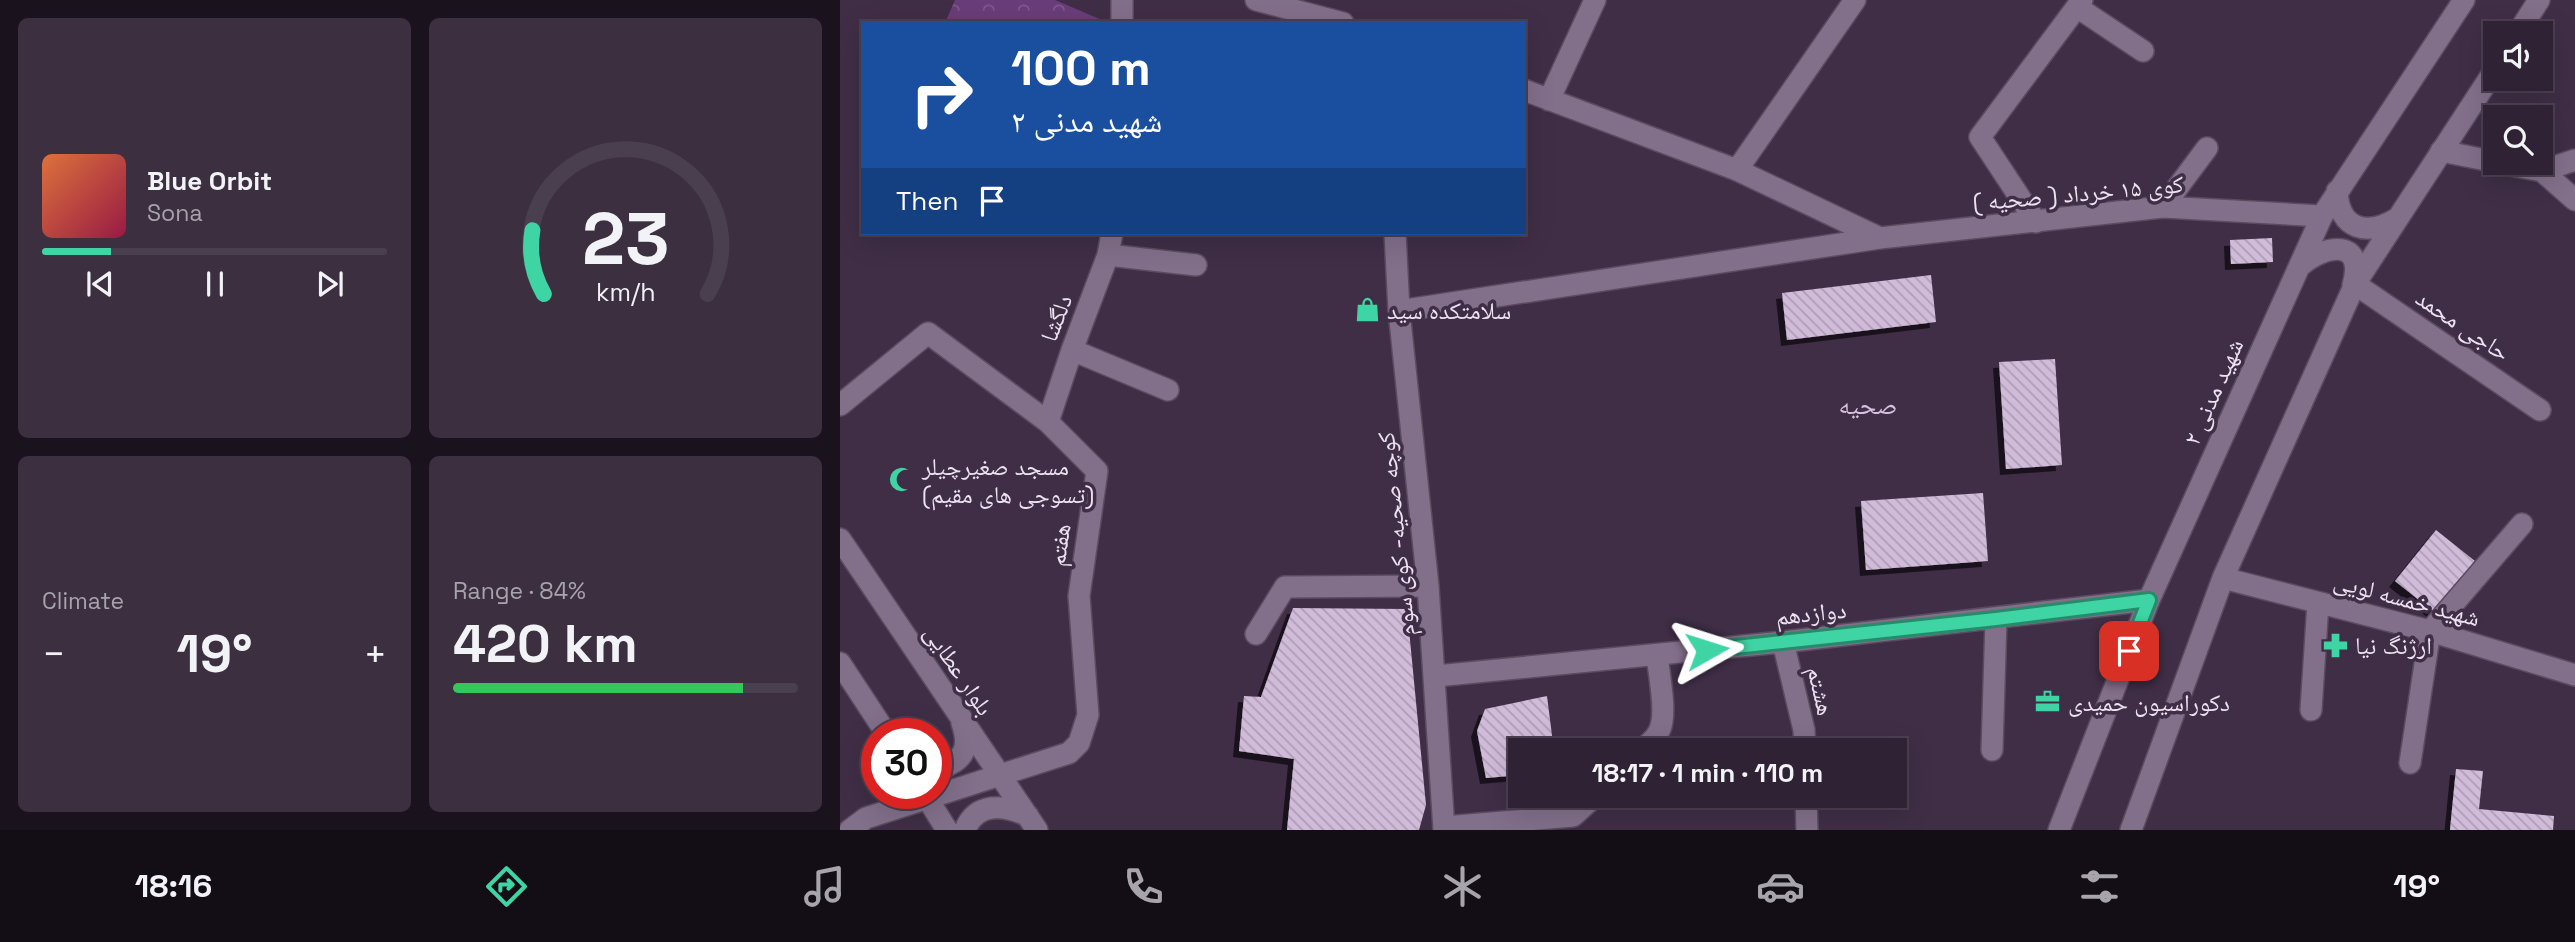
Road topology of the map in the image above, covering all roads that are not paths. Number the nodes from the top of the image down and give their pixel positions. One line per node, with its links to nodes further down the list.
1 (1122, 0): 8 (street)
2 (1256, 0): 9 (street)
3 (1595, 0): 14 (street)
4 (1855, 0): 20 (street)
5 (2463, 0): 22 (street, شهید مدنی ۲)
6 (2539, 0): 10 (street)
7 (2079, 4): 11 (street); 27 (street)
8 (1122, 21)
9 (1335, 21)
10 (2526, 21)
11 (2143, 51)
12 (2483, 88): 16 (street)
13 (1526, 91): 14 (street)
14 (1549, 100): 20 (street)
15 (2207, 148): 24 (street)
16 (2441, 151): 17 (street); 26 (street)
17 (2483, 159)
18 (2575, 160): 19 (street)
19 (2553, 167)
20 (1737, 170): 30 (street)
21 (2547, 175): 23 (street)
22 (2337, 191): 25 (street, شهید مدنی ۲); 26 (street)
23 (2575, 200)
24 (2163, 208): 25 (street, کوی ۱۵ خرداد ( صحیه )); 27 (street, کوی ۱۵ خرداد ( صحیه ))
25 (2322, 216): 33 (street, شهید مدنی ۲)
26 (2398, 218): 34 (street)
27 (2036, 222): 30 (street, کوی ۱۵ خرداد ( صحیه ))
28 (1112, 235): 31 (street, دلگشا)
29 (1395, 235): 35 (street, کوچه صحیه- کوی سوم)
30 (1880, 238): 35 (street, کوی ۱۵ خرداد ( صحیه ))
31 (1108, 255): 32 (street); 36 (street, دلگشا)
32 (1196, 265)
33 (2298, 267): 34 (street); 45 (street, شهید مدنی ۲)
34 (2353, 290): 39 (street, حاجی محمد); 43 (street)
35 (1399, 311): 44 (street, کوچه صحیه- کوی سوم)
36 (1072, 350): 37 (street); 40 (street, دلگشا)
37 (1167, 390)
38 (840, 405): 40 (street, هفتم)
39 (2540, 410)
40 (1048, 422): 63 (street, هفتم)
41 (2522, 524): 48 (street)
42 (840, 539): 57 (street, بلوار عطایی)
43 (2223, 578): 46 (street, شهید خمسه لویی); 76 (street)
44 (1428, 586): 49 (street); 54 (street, کوچه صحیه- کوی سوم)
45 (2149, 600): 47 (street, دوازدهم); 75 (street, شهید مدنی ۲)
46 (2318, 603): 48 (street, شهید خمسه لویی); 55 (street)
47 (1996, 619): 50 (street, دوازدهم); 60 (street)
48 (2430, 631): 53 (street, شهید خمسه لویی); 61 (street)
49 (1256, 634)
50 (1783, 642): 51 (street, دوازدهم); 59 (street, هشتم)
51 (1657, 655): 54 (street, دوازدهم); 58 (street)
52 (840, 663): 56 (street)
53 (2575, 675)
54 (1436, 676): 70 (street, کوچه صحیه- کوی سوم)
55 (2311, 710)
56 (876, 718)
57 (962, 722): 62 (street); 63 (street, بلوار عطایی)
58 (1655, 738)
59 (1804, 738)
60 (1992, 750)
61 (2410, 763)
62 (952, 764)
63 (998, 775): 64 (street); 69 (street, بلوار عطایی)
64 (952, 788)
65 (1582, 808): 70 (street)
66 (1806, 808): 74 (street)
67 (891, 809): 71 (street)
68 (934, 809): 72 (street)
69 (1033, 823): 73 (street)
70 (1444, 828)
71 (850, 830)
72 (947, 830)
73 (965, 830)
74 (1807, 830)
75 (2059, 830)
76 (2131, 830)

